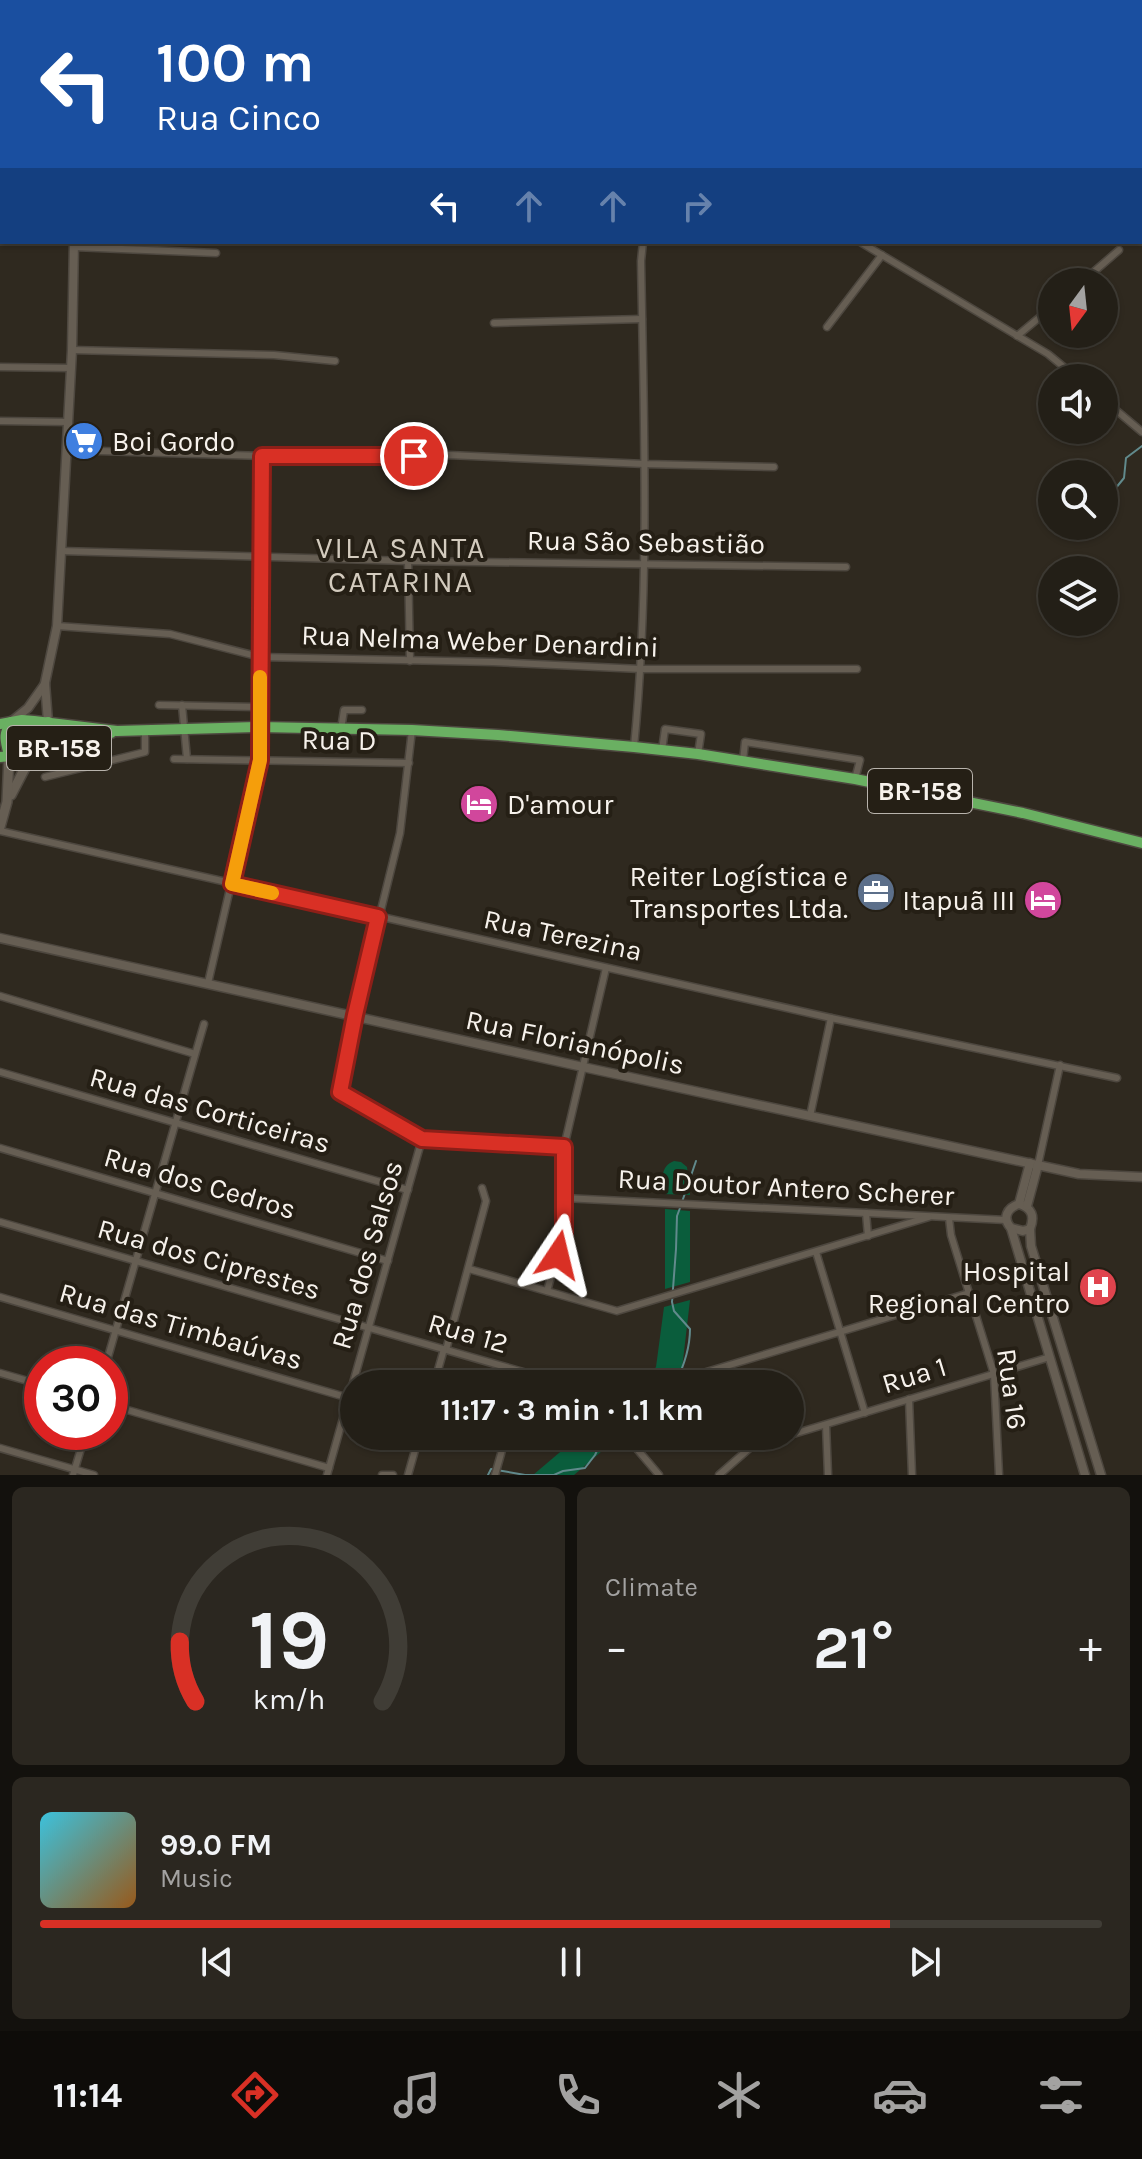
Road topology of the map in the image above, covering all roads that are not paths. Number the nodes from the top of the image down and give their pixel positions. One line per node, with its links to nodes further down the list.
1 (74, 244): 5 (street); 13 (street)
2 (643, 244): 8 (street)
3 (863, 244): 6 (street)
4 (1119, 250): 7 (street)
5 (216, 253)
6 (882, 255): 11 (street); 12 (street)
7 (1098, 268)
8 (642, 319): 10 (street); 24 (street)
9 (1038, 319): 12 (street)
10 (494, 323)
11 (827, 327)
12 (1017, 336): 15 (street)
13 (72, 350): 14 (street); 17 (street)
14 (335, 361)
15 (1060, 364)
16 (0, 367): 17 (street)
17 (71, 368): 20 (street)
18 (1118, 412): 21 (street)
19 (0, 421): 20 (street)
20 (68, 422): 22 (street)
21 (1142, 432)
22 (67, 450): 23 (street); 26 (street)
23 (262, 456): 24 (street); 27 (street)
24 (645, 464): 25 (street); 29 (street)
25 (774, 467)
26 (61, 551): 27 (street, Rua São Sebastião); 31 (street)
27 (261, 556): 28 (street, Rua São Sebastião); 32 (street)
28 (408, 561): 29 (street, Rua São Sebastião); 33 (street)
29 (643, 565): 30 (street, Rua São Sebastião); 34 (street)
30 (846, 567)
31 (57, 626): 32 (street, Rua Nelma Weber Denardini); 36 (street)
32 (260, 657): 33 (street, Rua Nelma Weber Denardini); 39 (street)
33 (410, 661): 34 (street, Rua Nelma Weber Denardini)
34 (641, 669): 35 (street, Rua Nelma Weber Denardini); 49 (street)
35 (857, 669)
36 (45, 683): 41 (street); 42 (street)
37 (159, 705): 38 (street)
38 (182, 705): 39 (street); 44 (street)
39 (259, 707): 43 (street)
40 (362, 710): 45 (street)
41 (48, 722): 42 (highway, BR-158); 48 (highway, BR-158); 52 (highway)
42 (5, 723): 55 (highway)
43 (259, 727): 44 (highway, BR-158); 45 (highway, BR-158); 58 (street)
44 (184, 729): 46 (highway, BR-158); 57 (street)
45 (341, 729): 47 (highway, BR-158)
46 (145, 730): 48 (highway, BR-158); 63 (street)
47 (412, 730): 49 (highway, BR-158); 60 (street)
48 (117, 731): 52 (highway, BR-158)
49 (634, 747): 51 (highway, BR-158)
50 (789, 749): 54 (street); 59 (street); 61 (street)
51 (662, 750): 53 (highway, BR-158); 53 (street)
52 (42, 753): 55 (highway, BR-158); 65 (main road)
53 (698, 754): 59 (highway, BR-158)
54 (833, 755): 62 (street); 64 (street)
55 (5, 757): 65 (main road)
56 (174, 759): 57 (street, Rua D)
57 (187, 759): 58 (street, Rua D)
58 (260, 760): 60 (street, Rua D); 68 (street)
59 (743, 761): 61 (highway, BR-158)
60 (409, 763): 69 (street)
61 (785, 768): 62 (highway, BR-158)
62 (828, 775): 64 (highway, BR-158)
63 (45, 777)
64 (855, 779): 67 (highway, BR-158)
65 (7, 802): 66 (main road)
66 (0, 829): 68 (street, Rua Terezina)
67 (1142, 843)
68 (232, 884): 69 (street, Rua Terezina); 72 (street)
69 (378, 917): 71 (street, Rua Terezina); 74 (street)
70 (0, 938): 72 (street, Rua Florianópolis)
71 (606, 968): 75 (street, Rua Terezina); 79 (street)
72 (208, 983): 74 (street, Rua Florianópolis)
73 (0, 996): 77 (street)
74 (355, 1015): 79 (street, Rua Florianópolis); 84 (street)
75 (831, 1018): 78 (street, Rua Terezina); 82 (street)
76 (204, 1024): 77 (street)
77 (195, 1054): 83 (street)
78 (1060, 1065): 81 (street, Rua Terezina); 87 (street)
79 (583, 1067): 82 (street, Rua Florianópolis); 85 (street)
80 (0, 1072): 83 (street, Rua das Corticeiras)
81 (1117, 1078)
82 (810, 1116): 87 (street, Rua Florianópolis)
83 (175, 1123): 90 (street, Rua das Corticeiras); 91 (street)
84 (422, 1139): 85 (street); 90 (street, Rua dos Salsos)
85 (564, 1147): 92 (street)
86 (0, 1148): 91 (street, Rua dos Cedros)
87 (1034, 1164): 88 (street, Rua Florianópolis); 93 (street)
88 (1142, 1177)
89 (482, 1188): 104 (street)
90 (408, 1190): 103 (street, Rua dos Salsos)
91 (155, 1193): 102 (street); 103 (street, Rua dos Cedros)
92 (564, 1198): 94 (street, Rua Doutor Antero Scherer); 105 (street)
93 (1023, 1205): 98 (street); 99 (street)
94 (866, 1213): 95 (street, Rua Doutor Antero Scherer); 100 (street)
95 (929, 1217): 96 (street, Rua Doutor Antero Scherer); 100 (street)
96 (949, 1218): 98 (street, Rua Doutor Antero Scherer); 106 (street, Rua 16)
97 (0, 1222): 102 (street, Rua dos Ciprestes)
98 (1008, 1224): 99 (street); 114 (street)
99 (1030, 1229): 123 (street)
100 (868, 1236): 101 (street)
101 (816, 1252): 105 (street); 110 (street)
102 (135, 1261): 108 (street, Rua dos Ciprestes); 109 (street)
103 (388, 1261): 108 (street, Rua dos Salsos)
104 (469, 1269): 105 (street); 113 (street)
105 (547, 1291)
106 (969, 1293): 110 (street); 120 (street, Rua 16)
107 (0, 1297): 109 (street, Rua das Timbaúvas)
108 (369, 1328): 111 (street, Rua dos Ciprestes); 115 (street, Rua dos Salsos)
109 (115, 1330): 112 (street); 122 (street, Rua das Timbaúvas)
110 (841, 1332): 118 (street); 127 (street)
111 (406, 1338): 113 (street, Rua 12)
112 (111, 1346)
113 (445, 1350): 116 (street); 117 (street, Rua 12)
114 (1050, 1357): 120 (street, Rua 1); 125 (street)
115 (357, 1370)
116 (439, 1370)
117 (517, 1370)
118 (713, 1370)
119 (0, 1373): 121 (street)
120 (994, 1374): 124 (street, Rua 1); 148 (street, Rua 16)
121 (24, 1380)
122 (340, 1395)
123 (1078, 1397): 125 (street); 150 (street)
124 (909, 1399): 127 (street, Rua 1); 147 (street)
125 (1064, 1401): 149 (street)
126 (128, 1411): 138 (street)
127 (865, 1413): 128 (street, Rua 1)
128 (826, 1425): 130 (street, Rua 1); 146 (street)
129 (340, 1430): 138 (street, Rua dos Salsos)
130 (804, 1432)
131 (0, 1448): 137 (street)
132 (81, 1450): 137 (street)
133 (415, 1450): 142 (street)
134 (502, 1450): 143 (street)
135 (638, 1450): 144 (street)
136 (747, 1450): 145 (street, Rua 1)
137 (74, 1472): 139 (street)
138 (328, 1472)
139 (94, 1475)
140 (382, 1475): 141 (street)
141 (393, 1475)
142 (408, 1475)
143 (495, 1475)
144 (659, 1475)
145 (719, 1475)
146 (828, 1475)
147 (912, 1475)
148 (999, 1475)
149 (1085, 1475)
150 (1101, 1475)

